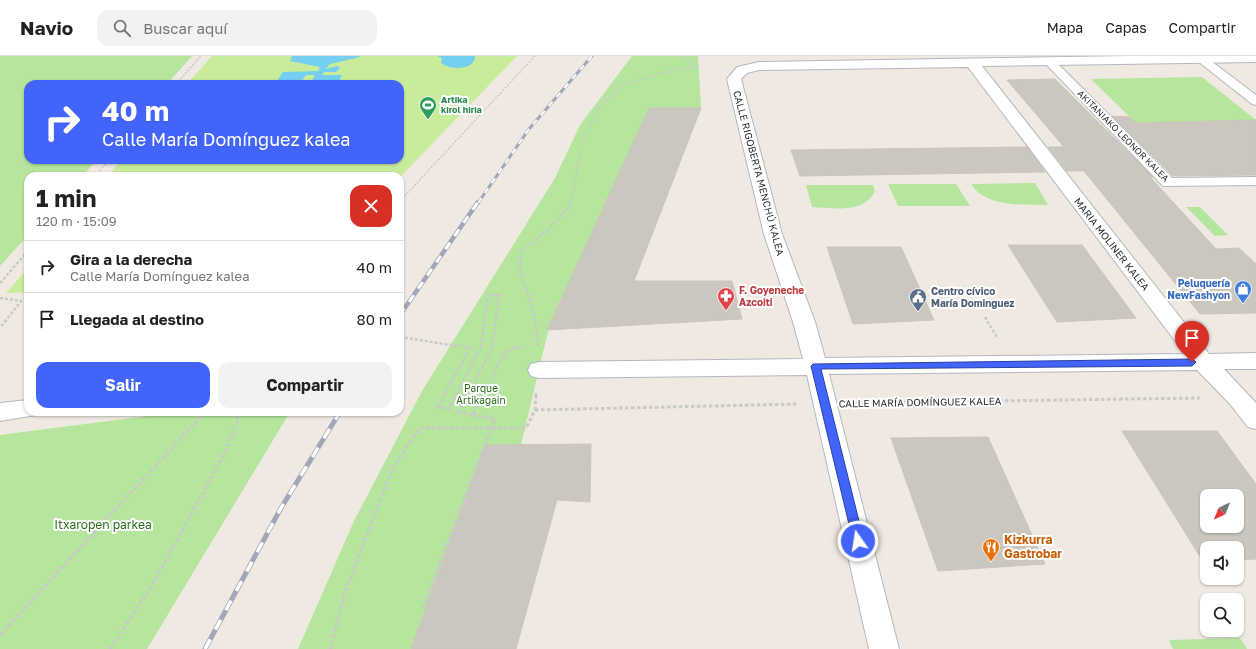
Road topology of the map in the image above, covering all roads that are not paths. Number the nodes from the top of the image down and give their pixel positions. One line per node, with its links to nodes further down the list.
1 (1256, 58): 2 (street)
2 (1202, 60): 3 (street); 5 (street)
3 (1050, 62): 4 (street); 6 (street, AKITANIAKO LEONOR KALEA)
4 (973, 64): 8 (street, MARIA MOLINER KALEA); 9 (street, CALLE RIGOBERTA MENCHÚ KALEA)
5 (1256, 100)
6 (1256, 182)
7 (1256, 361): 8 (street)
8 (1203, 362): 9 (street); 13 (street, MARIA MOLINER KALEA)
9 (816, 366): 10 (street); 14 (street, CALLE RIGOBERTA MENCHÚ KALEA)
10 (538, 370)
11 (24, 409): 12 (street)
12 (0, 412)
13 (1256, 420)
14 (884, 649)

